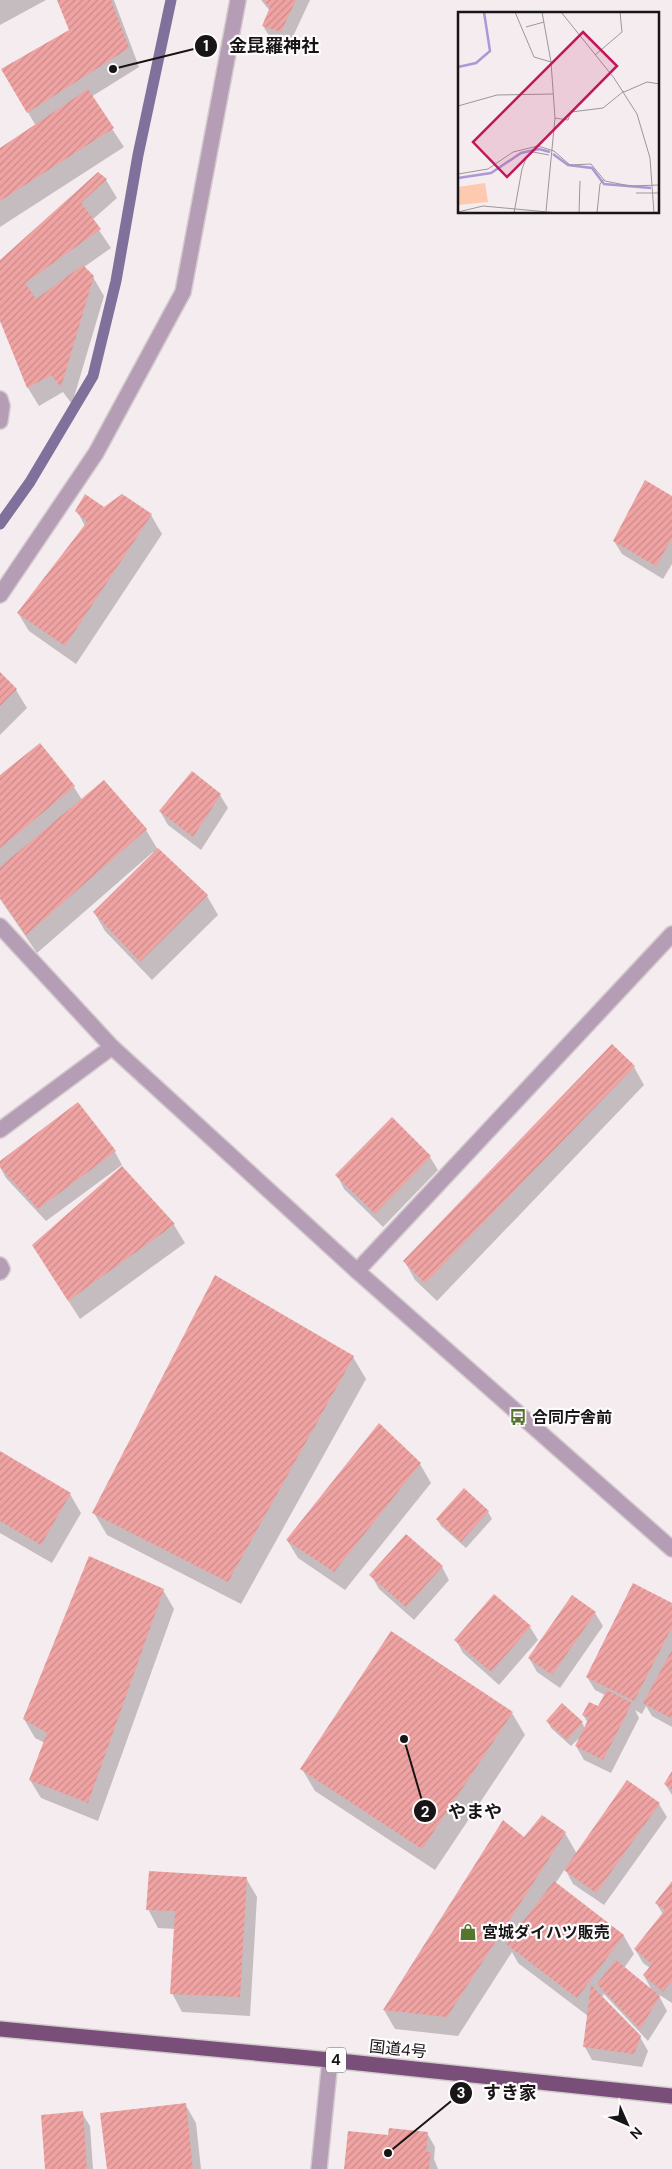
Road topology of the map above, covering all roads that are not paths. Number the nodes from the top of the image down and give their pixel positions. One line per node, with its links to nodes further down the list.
1 (238, 0): 4 (street)
2 (0, 399): 3 (street)
3 (0, 421)
4 (0, 595)
5 (0, 926): 7 (street)
6 (672, 934): 10 (street)
7 (112, 1047): 8 (street); 10 (street)
8 (0, 1130)
9 (0, 1265): 11 (street)
10 (357, 1271): 12 (street)
11 (0, 1272)
12 (672, 1549)
13 (0, 2029): 14 (highway, 国道4号 / 4)
14 (330, 2060): 15 (highway, 国道4号 / 4); 16 (street)
15 (672, 2096)
16 (319, 2169)

